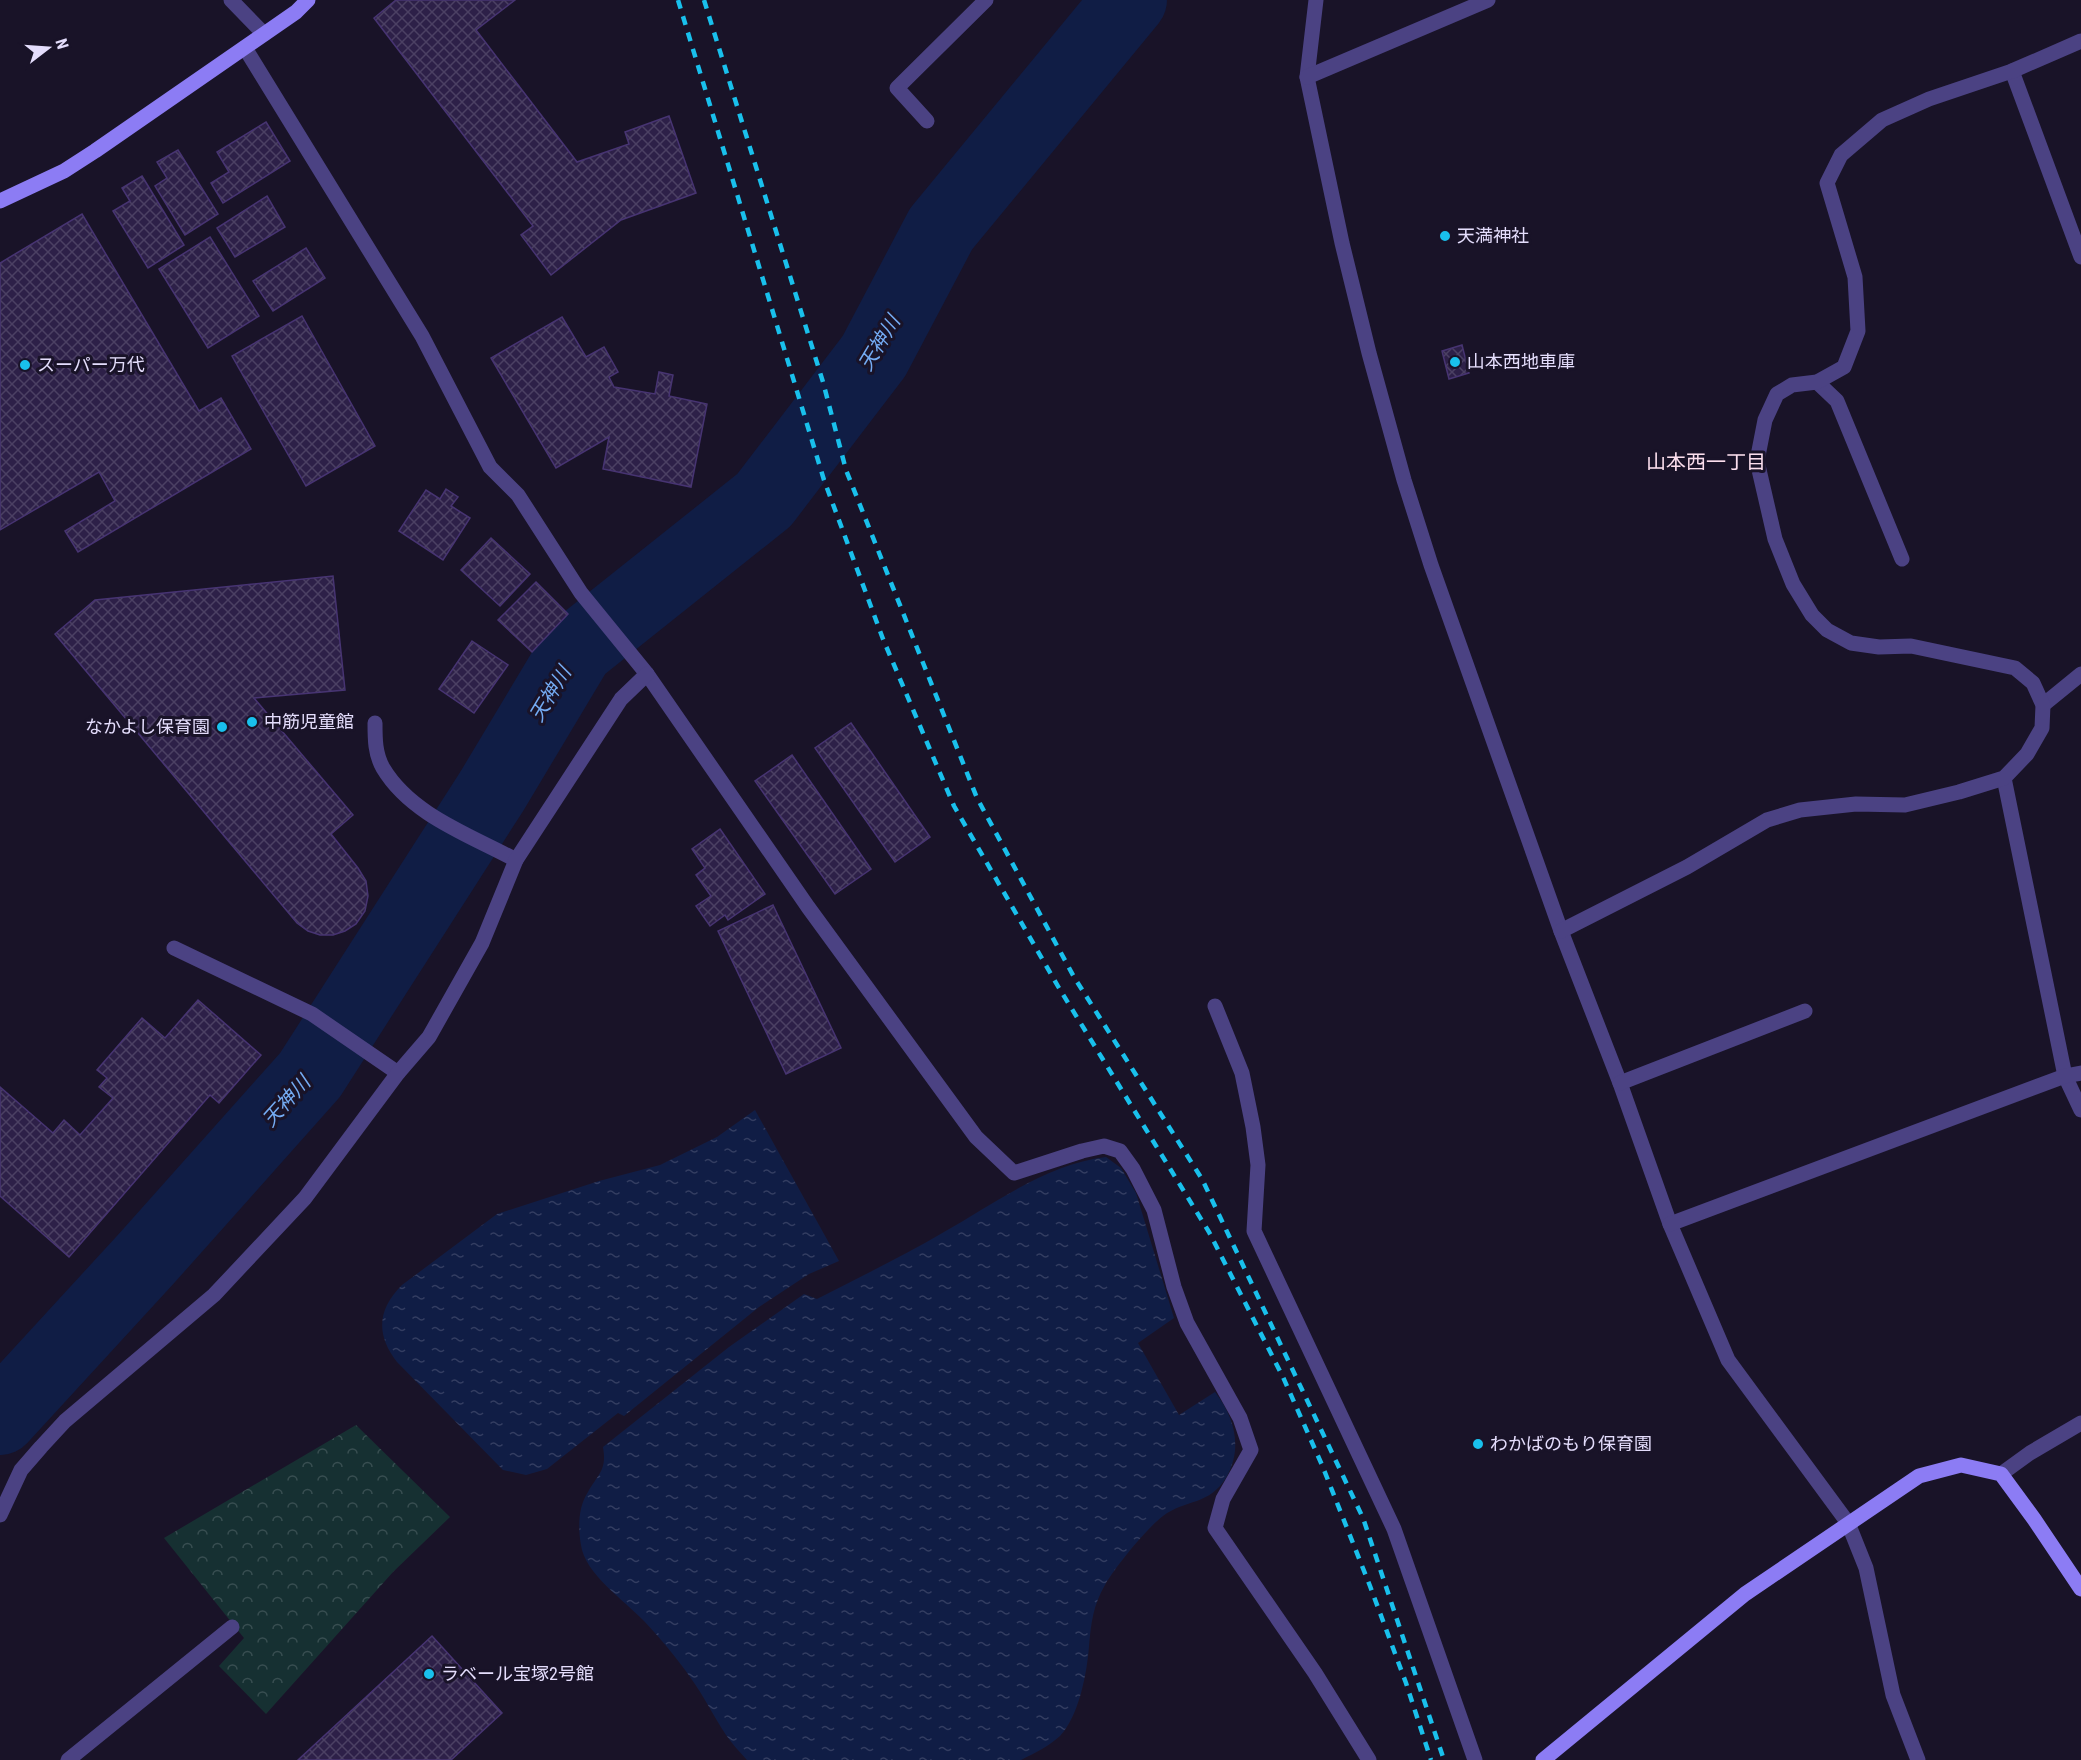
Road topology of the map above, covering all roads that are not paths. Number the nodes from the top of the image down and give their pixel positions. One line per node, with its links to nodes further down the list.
1 (231, 0): 6 (street)
2 (308, 0): 6 (street)
3 (986, 0): 11 (street)
4 (1316, 0): 10 (street)
5 (1488, 0): 10 (street)
6 (264, 34): 8 (street)
7 (2081, 41): 9 (street)
8 (244, 48): 12 (street); 16 (street)
9 (2012, 71): 13 (street); 14 (street)
10 (1307, 77): 22 (street)
11 (927, 121)
12 (0, 201)
13 (2081, 257)
14 (1817, 382): 15 (street); 18 (street)
15 (1902, 559)
16 (647, 674): 21 (street); 39 (street)
17 (2081, 674): 18 (street)
18 (2043, 705): 20 (street)
19 (375, 723): 21 (street)
20 (2004, 778): 22 (street); 28 (street)
21 (516, 860): 26 (street)
22 (1561, 931): 29 (street)
23 (174, 948): 26 (street)
24 (1215, 1006): 40 (street)
25 (1805, 1011): 29 (street)
26 (398, 1073): 34 (street)
27 (2081, 1073): 28 (street)
28 (2065, 1076): 30 (street); 31 (street)
29 (1620, 1083): 31 (street)
30 (2081, 1110)
31 (1670, 1224): 35 (street)
32 (2081, 1423): 33 (street)
33 (2001, 1474): 35 (street); 36 (street)
34 (0, 1515)
35 (1848, 1523): 41 (street); 42 (street)
36 (2081, 1589)
37 (232, 1628): 38 (street)
38 (68, 1760)
39 (1369, 1760)
40 (1474, 1760)
41 (1543, 1760)
42 (1918, 1760)

